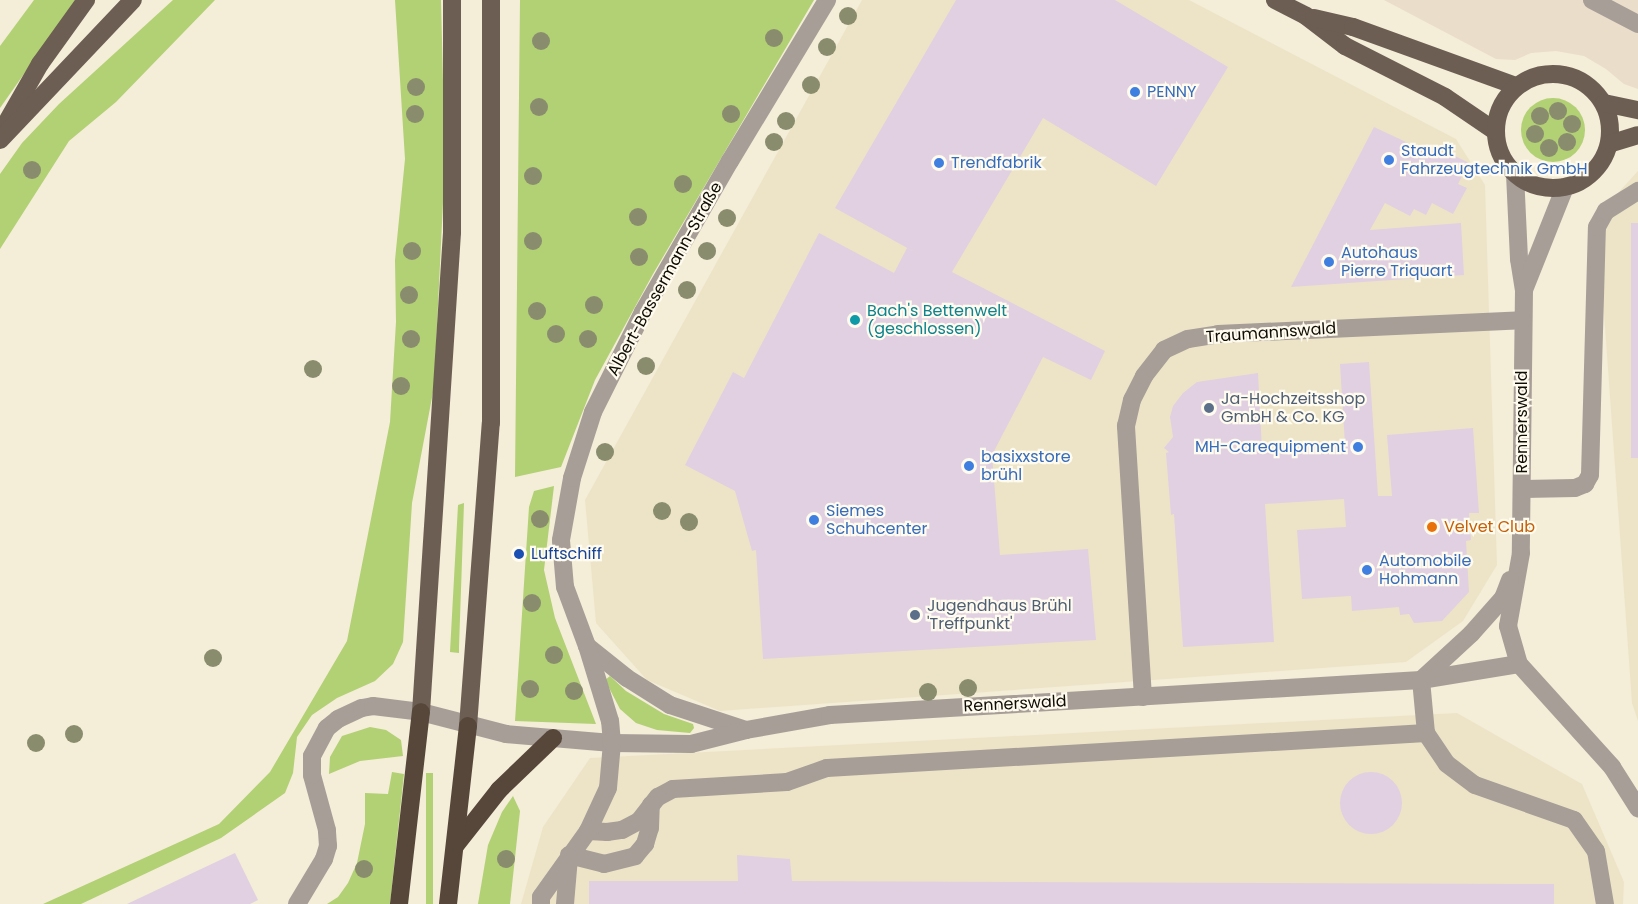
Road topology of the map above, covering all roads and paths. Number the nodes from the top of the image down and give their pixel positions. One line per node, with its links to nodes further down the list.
1 (86, 0): 14 (main road)
2 (133, 0): 16 (main road)
3 (452, 0): 29 (main road)
4 (491, 0): 30 (main road)
5 (827, 0): 25 (street, Albert-Bassermann-Straße)
6 (1275, 0): 8 (main road)
7 (1592, 0): 9 (street)
8 (1306, 16): 10 (main road); 13 (main road)
9 (1638, 24)
10 (1516, 86): 11 (main road); 13 (main road)
11 (1604, 103): 12 (main road); 17 (main road)
12 (1638, 110)
13 (1495, 131): 18 (main road)
14 (0, 133)
15 (1638, 135): 17 (main road)
16 (0, 140)
17 (1609, 144): 19 (main road)
18 (1515, 174): 19 (main road); 21 (street, Rennerswald)
19 (1565, 187): 21 (street, Rennerswald)
20 (1638, 191): 23 (street)
21 (1524, 290): 22 (street, Rennerswald)
22 (1522, 320): 23 (street, Rennerswald); 28 (street, Traumannswald)
23 (1522, 489): 24 (street, Rennerswald)
24 (1521, 553): 26 (street, Rennerswald); 27 (street, Rennerswald)
25 (588, 646): 31 (street, Albert-Bassermann-Straße); 34 (street, Albert-Bassermann-Straße)
26 (1519, 664): 27 (street, Rennerswald); 36 (street, Rennerswald)
27 (1421, 680): 28 (street, Rennerswald); 32 (street)
28 (1143, 697): 31 (street, Rennerswald)
29 (421, 712): 30 (street, Rennerswald); 40 (street, Rennerswald); 41 (highway)
30 (468, 726): 33 (street, Rennerswald); 38 (highway)
31 (746, 730): 34 (street, Rennerswald)
32 (1426, 733): 35 (street); 45 (street)
33 (553, 738): 34 (street, Rennerswald); 38 (highway)
34 (612, 743): 37 (street, Albert-Bassermann-Straße)
35 (651, 805): 37 (street); 39 (street)
36 (1638, 808)
37 (588, 831): 39 (street, Albert-Bassermann-Straße)
38 (455, 846): 42 (highway)
39 (569, 855): 43 (street, Albert-Bassermann-Straße); 44 (street)
40 (297, 904)
41 (399, 904)
42 (448, 904)
43 (541, 904)
44 (565, 904)
45 (1605, 904)

